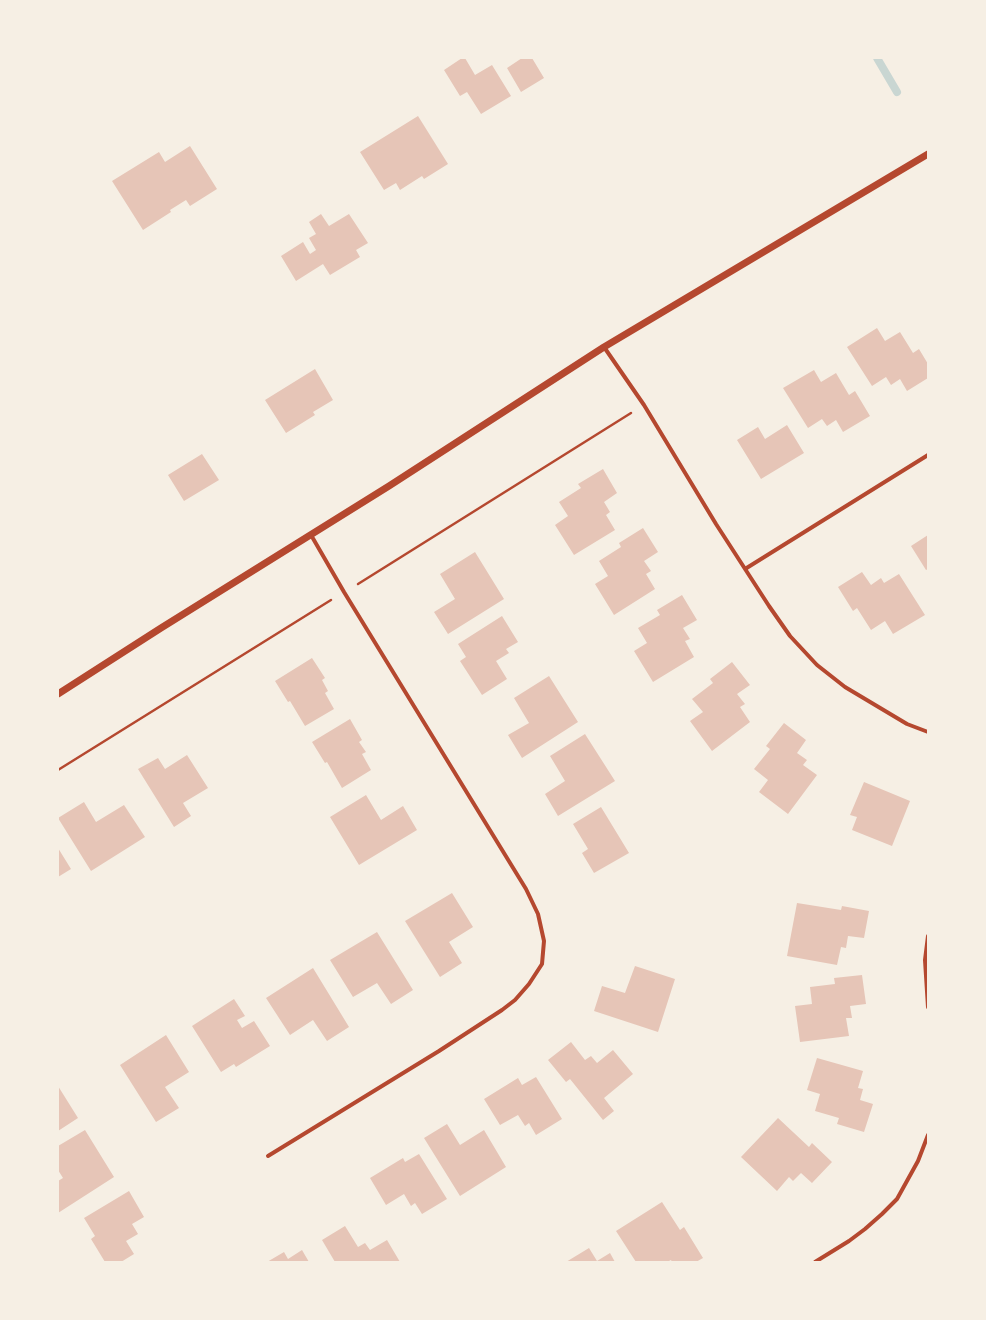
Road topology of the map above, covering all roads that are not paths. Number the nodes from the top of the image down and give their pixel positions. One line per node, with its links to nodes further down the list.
1 (928, 154): 2 (street)
2 (604, 347): 4 (street); 5 (street)
3 (928, 455): 5 (street)
4 (311, 535): 6 (street); 11 (street)
5 (745, 569): 7 (street)
6 (58, 694)
7 (928, 732)
8 (928, 936): 9 (street)
9 (928, 1007)
10 (928, 1135): 12 (street)
11 (268, 1156)
12 (815, 1262)

